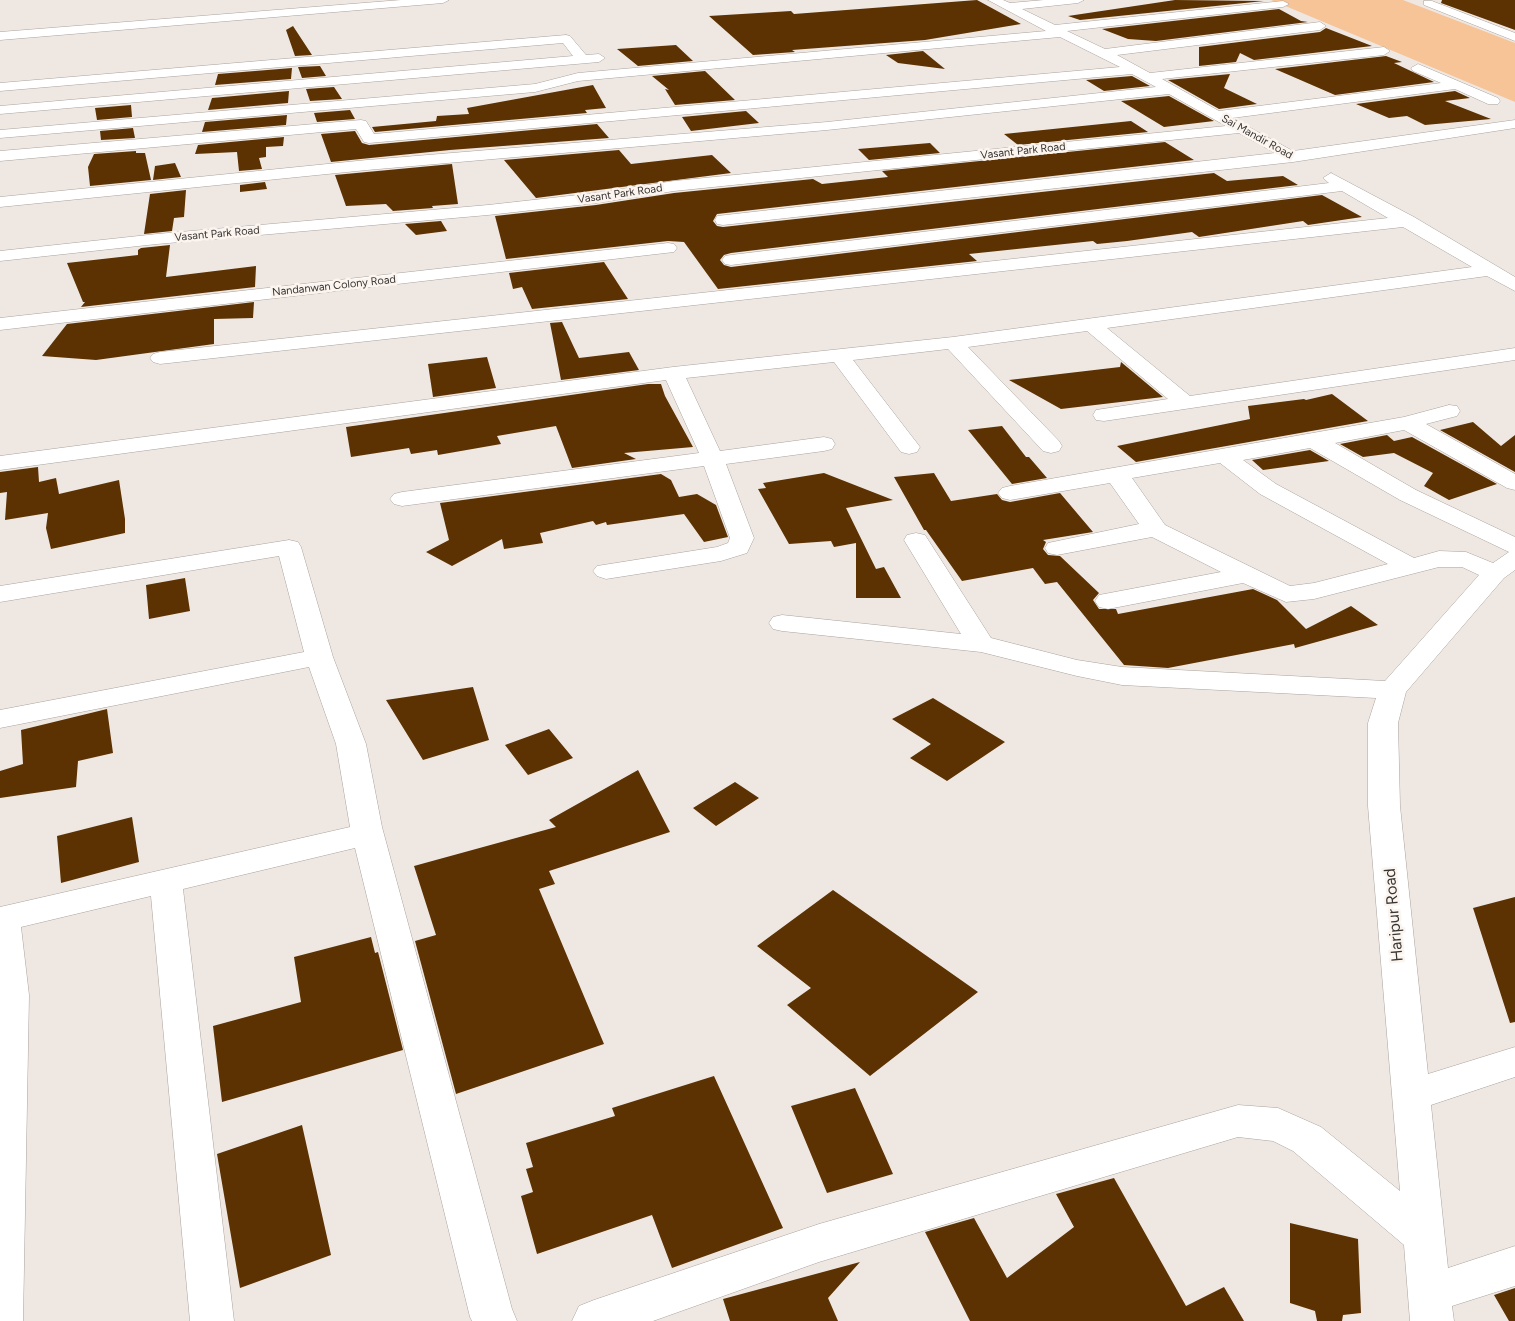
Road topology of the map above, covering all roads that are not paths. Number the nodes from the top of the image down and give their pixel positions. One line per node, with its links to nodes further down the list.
1 (443, 0): 12 (street)
2 (994, 0): 7 (street, Sai Mandir Road)
3 (1078, 0): 7 (street)
4 (1454, 1): 5 (street)
5 (1424, 2): 13 (street)
6 (1283, 4): 11 (street)
7 (1008, 7): 8 (street, Sai Mandir Road)
8 (1034, 20): 9 (street); 11 (street, Sai Mandir Road)
9 (1007, 22)
10 (1320, 26): 15 (street)
11 (1056, 31): 15 (street, Sai Mandir Road); 28 (street)
12 (0, 36)
13 (1515, 37)
14 (1384, 51): 21 (street)
15 (1106, 55): 18 (street); 20 (street, Sai Mandir Road)
16 (611, 57): 17 (street)
17 (582, 59): 23 (street); 26 (street)
18 (1080, 59)
19 (1418, 68): 22 (street)
20 (1133, 70): 21 (street, Sai Mandir Road); 32 (street)
21 (1148, 77): 24 (street, Sai Mandir Road)
22 (1457, 85): 25 (street); 27 (street)
23 (0, 86)
24 (1170, 90): 27 (street, Sai Mandir Road); 36 (street)
25 (1494, 101)
26 (0, 110)
27 (1218, 115): 30 (street, Sai Mandir Road)
28 (155, 120): 31 (street); 33 (street)
29 (1515, 124): 35 (street)
30 (1240, 128): 35 (street, Sai Mandir Road); 37 (street, Vasant Park Road)
31 (0, 134)
32 (369, 139): 33 (street); 36 (street)
33 (148, 143): 34 (street)
34 (0, 156)
35 (1290, 156): 38 (street, Sai Mandir Road); 40 (street)
36 (367, 165): 39 (street)
37 (861, 168): 40 (street); 45 (street, Vasant Park Road)
38 (1346, 186): 42 (street, Sai Mandir Road); 43 (street)
39 (0, 202)
40 (898, 202): 41 (street)
41 (723, 220)
42 (1408, 221): 47 (street); 48 (street, Sai Mandir Road)
43 (953, 232): 46 (street); 47 (street)
44 (668, 248): 50 (street, Nandanwan Colony Road)
45 (0, 256)
46 (730, 260)
47 (988, 267): 55 (street)
48 (1491, 270): 49 (street, Sai Mandir Road); 51 (street)
49 (1515, 285)
50 (0, 324)
51 (1091, 324): 52 (street); 57 (street)
52 (953, 343): 54 (street); 63 (street)
53 (1515, 354): 57 (street)
54 (841, 356): 56 (street); 64 (street)
55 (160, 358)
56 (673, 373): 66 (street); 67 (street)
57 (1186, 403): 59 (street)
58 (1449, 411): 60 (street)
59 (1104, 415)
60 (1407, 423): 61 (street); 69 (street)
61 (1315, 441): 65 (street); 74 (street)
62 (824, 444): 66 (street)
63 (1051, 446)
64 (909, 448)
65 (1237, 453): 68 (street); 76 (street)
66 (713, 459): 71 (street); 78 (street)
67 (0, 463)
68 (1105, 476): 70 (street); 72 (street)
69 (1515, 484)
70 (1010, 493)
71 (402, 499)
72 (1156, 530): 75 (street); 79 (street)
73 (916, 540): 83 (street)
74 (1515, 546)
75 (1057, 548)
76 (1410, 566): 77 (street); 79 (street)
77 (1505, 566): 85 (street, Haripur Road)
78 (606, 571)
79 (1248, 574): 81 (street)
80 (0, 594): 84 (street)
81 (1108, 601)
82 (782, 623): 83 (street)
83 (981, 644): 85 (street)
84 (320, 657): 86 (street); 87 (street)
85 (1392, 690): 90 (street, Haripur Road)
86 (0, 719)
87 (366, 827): 88 (street); 96 (street)
88 (166, 882): 94 (street); 95 (street)
89 (1515, 1062): 90 (street)
90 (1410, 1096): 91 (street, Haripur Road)
91 (1424, 1235): 93 (street, Haripur Road); 97 (street)
92 (1515, 1266): 93 (street)
93 (1431, 1308)
94 (1, 1321)
95 (212, 1321)
96 (495, 1321)
97 (594, 1321)

